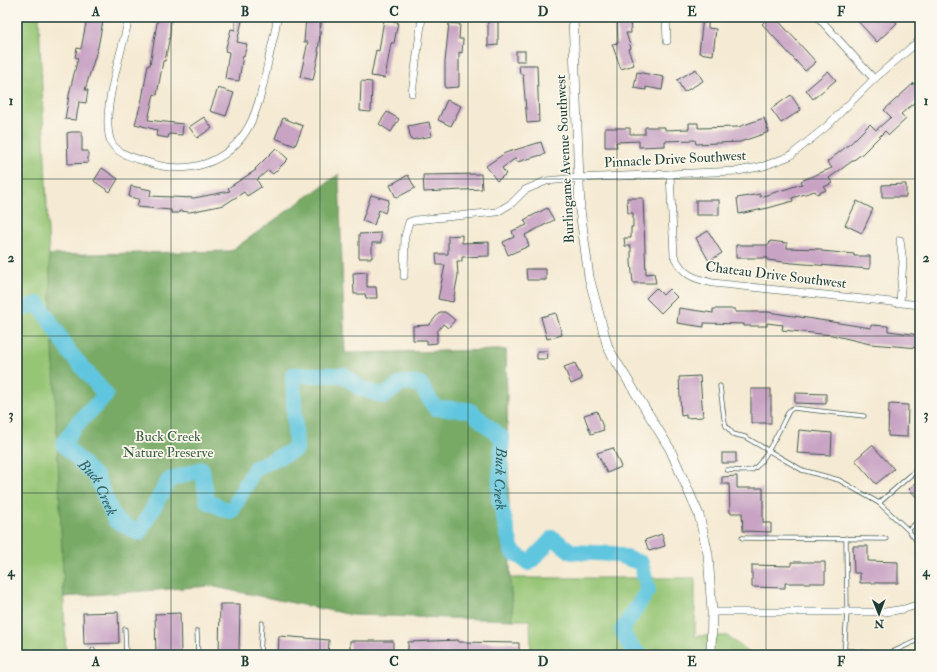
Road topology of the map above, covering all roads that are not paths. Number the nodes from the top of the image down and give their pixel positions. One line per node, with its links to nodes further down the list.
1 (129, 17): 2 (street)
2 (277, 17)
3 (422, 17): 10 (street)
4 (572, 17): 12 (street, Burlingame Avenue Southwest)
5 (666, 17): 8 (street)
6 (818, 17): 9 (street)
7 (920, 40): 9 (street, Pinnacle Drive Southwest)
8 (667, 41)
9 (874, 79): 11 (street, Pinnacle Drive Southwest)
10 (412, 93)
11 (670, 174): 12 (street, Pinnacle Drive Southwest); 15 (street, Chateau Drive Southwest)
12 (578, 178): 14 (street, Pinnacle Drive Southwest); 30 (street, Burlingame Avenue Southwest)
13 (900, 240): 15 (street)
14 (404, 276)
15 (900, 302): 16 (street, Chateau Drive Southwest)
16 (920, 305)
17 (720, 386): 19 (lane)
18 (864, 416): 19 (lane)
19 (769, 450): 21 (lane); 22 (lane)
20 (920, 467): 22 (lane)
21 (727, 470)
22 (879, 503): 24 (lane)
23 (920, 520): 24 (lane)
24 (908, 530): 28 (lane)
25 (742, 538): 26 (lane)
26 (846, 538): 27 (lane); 31 (lane)
27 (886, 539)
28 (920, 545)
29 (920, 604): 31 (street)
30 (712, 612): 31 (street); 42 (street, Burlingame Avenue Southwest)
31 (847, 612): 37 (lane)
32 (262, 623): 41 (lane)
33 (125, 629): 39 (lane)
34 (197, 631): 40 (lane)
35 (920, 639): 37 (lane)
36 (93, 650): 38 (lane)
37 (844, 650): 43 (lane)
38 (93, 655)
39 (126, 655)
40 (198, 655)
41 (260, 655)
42 (711, 655)
43 (844, 655)

